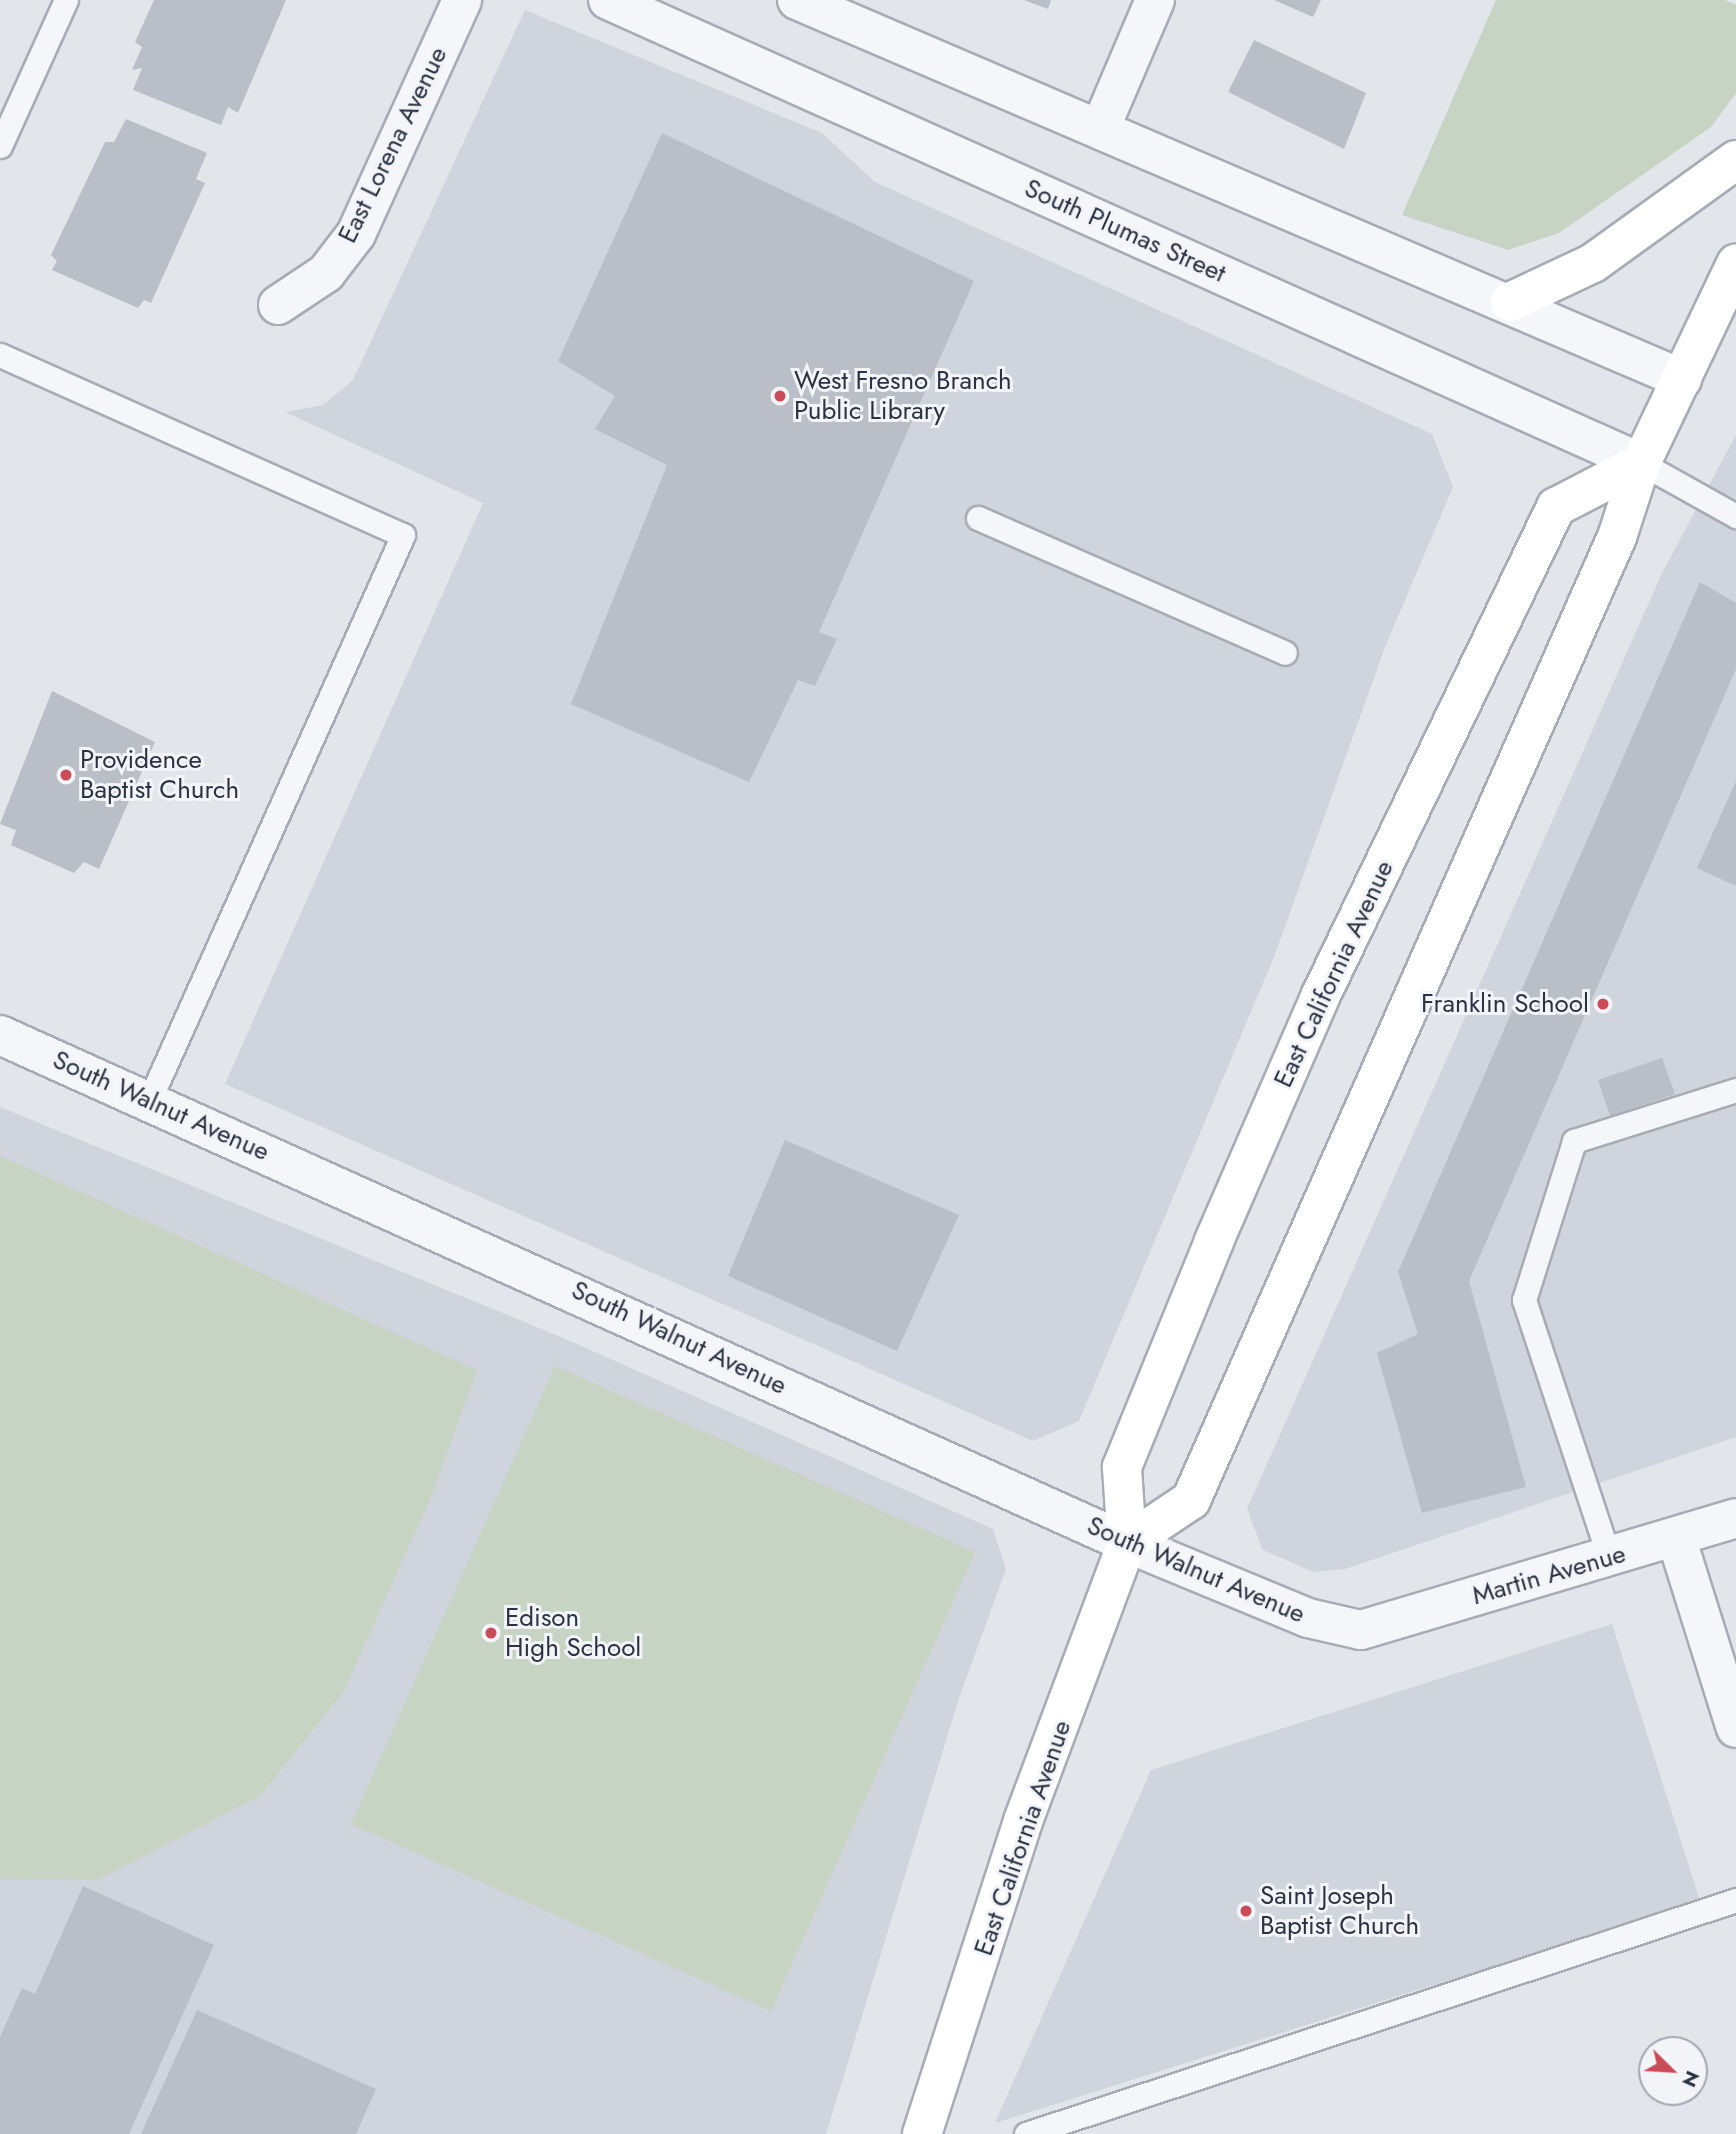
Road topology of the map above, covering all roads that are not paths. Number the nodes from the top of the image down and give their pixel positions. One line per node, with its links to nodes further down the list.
1 (66, 0): 7 (lane)
2 (462, 0): 11 (street, East Lorena Avenue)
3 (608, 0): 14 (street, South Plumas Street)
4 (797, 0): 6 (street)
5 (1155, 0): 6 (street)
6 (1100, 129): 10 (street)
7 (0, 146)
8 (1736, 160): 10 (main road)
9 (1736, 264): 13 (main road)
10 (1510, 302): 13 (street)
11 (278, 305)
12 (0, 355): 20 (lane)
13 (1682, 379): 14 (main road)
14 (1641, 463): 15 (lane); 23 (main road); 23 (main road, East California Avenue)
15 (1736, 516)
16 (978, 518): 17 (lane)
17 (1285, 653)
18 (0, 1035): 20 (street, South Walnut Avenue)
19 (1736, 1090): 24 (lane)
20 (149, 1101): 23 (street, South Walnut Avenue)
21 (1736, 1518): 22 (street, Martin Avenue)
22 (1676, 1537): 24 (street, Martin Avenue); 26 (street)
23 (1126, 1543): 25 (street, South Walnut Avenue); 28 (main road, East California Avenue)
24 (1609, 1557): 25 (street, Martin Avenue)
25 (1361, 1630)
26 (1736, 1728)
27 (1736, 1900): 29 (lane)
28 (922, 2134)
29 (1026, 2134)

